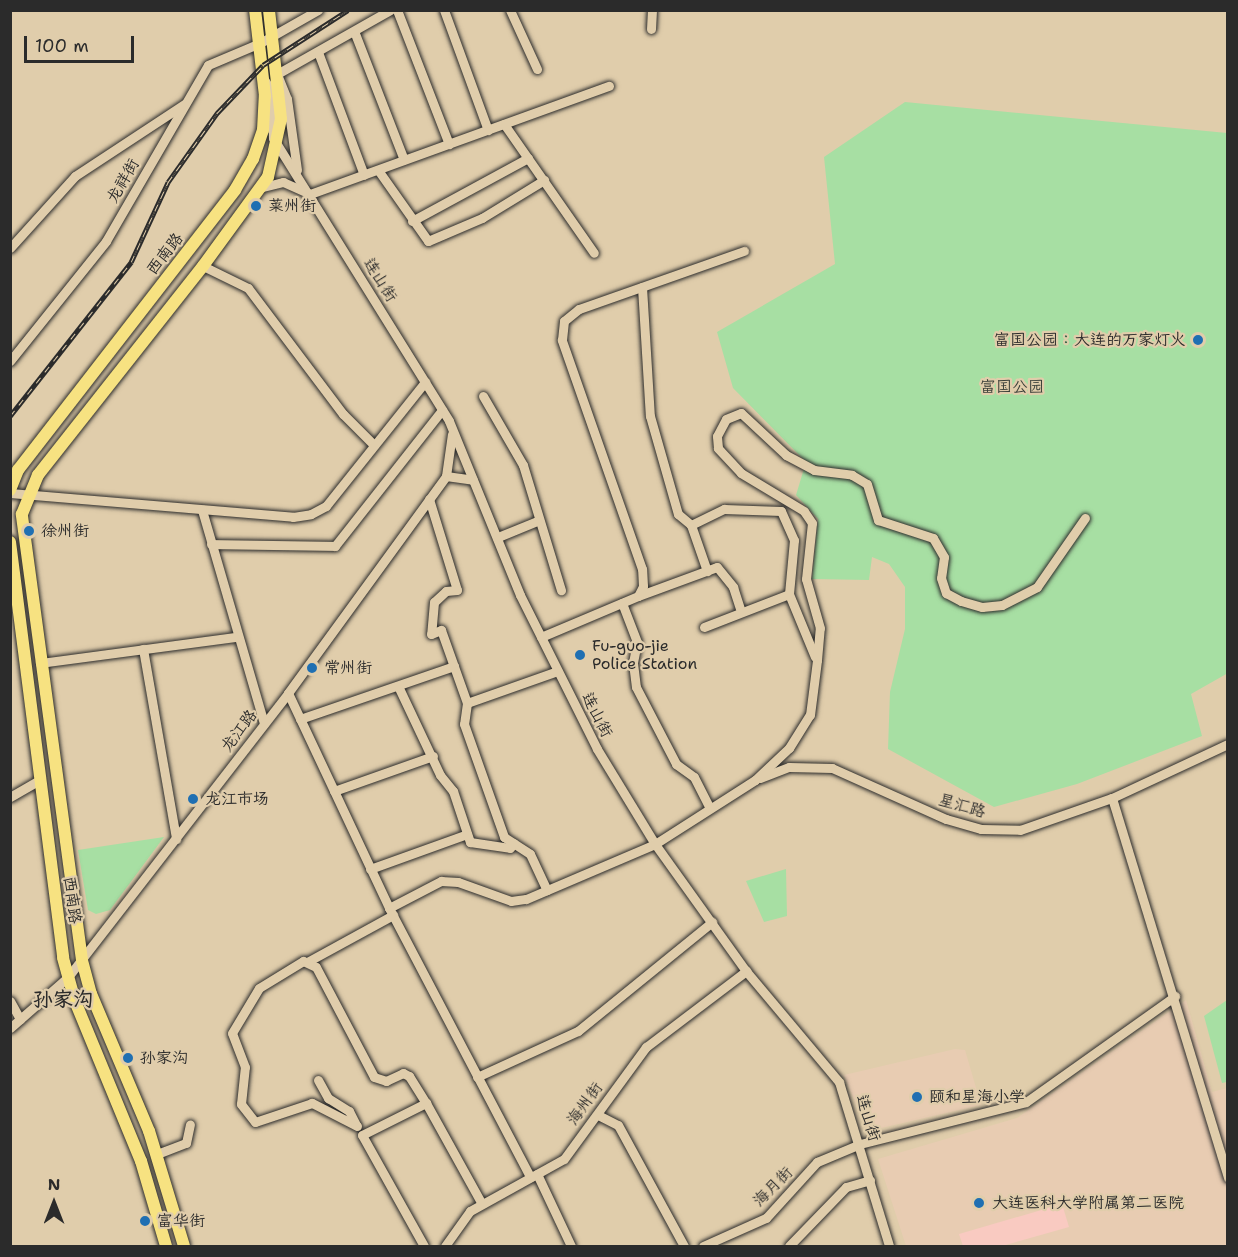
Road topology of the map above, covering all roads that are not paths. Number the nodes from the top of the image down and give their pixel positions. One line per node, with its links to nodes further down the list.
1 (255, 10): 12 (main road, 西南路)
2 (270, 10): 11 (main road)
3 (390, 10): 10 (street)
4 (397, 10): 21 (street)
5 (444, 10): 20 (street)
6 (510, 10): 14 (street)
7 (652, 10): 9 (street)
8 (314, 11): 11 (street, 龙祥街)
9 (651, 29)
10 (354, 31): 13 (street); 24 (street)
11 (273, 37): 12 (street, 龙祥街); 15 (main road)
12 (261, 43): 16 (main road, 西南路); 18 (street, 龙祥街)
13 (318, 52): 15 (street); 26 (street)
14 (537, 69)
15 (277, 74): 22 (main road); 27 (street)
16 (265, 81): 22 (street); 45 (main road, 西南路)
17 (609, 86): 19 (street)
18 (186, 102): 32 (street); 37 (street, 龙祥街)
19 (504, 124): 20 (street); 23 (street)
20 (488, 130): 21 (street)
21 (449, 144): 24 (street)
22 (278, 147): 27 (street, 连山街); 29 (main road)
23 (528, 158): 28 (street); 31 (street)
24 (404, 160): 25 (street)
25 (378, 170): 26 (street); 31 (street)
26 (364, 175): 30 (street)
27 (299, 178): 30 (street, 连山街)
28 (543, 180): 31 (street); 34 (street)
29 (260, 189): 30 (street); 35 (main road)
30 (310, 194): 38 (street, 连山街)
31 (412, 221)
32 (10, 248)
33 (744, 251): 36 (street)
34 (594, 252)
35 (203, 266): 42 (street); 46 (main road)
36 (642, 287): 51 (street); 58 (street)
37 (10, 361)
38 (425, 382): 40 (street, 连山街); 42 (street)
39 (483, 396): 50 (street)
40 (442, 410): 41 (street, 连山街); 54 (street)
41 (452, 429): 43 (street, 龙江路); 44 (street, 连山街)
42 (373, 444): 48 (street)
43 (446, 476): 44 (street); 47 (street, 龙江路)
44 (473, 480): 52 (street, 连山街)
45 (10, 491): 46 (street)
46 (27, 495): 48 (street); 66 (main road)
47 (429, 499): 68 (street); 71 (street, 龙江路)
48 (201, 510): 54 (street)
49 (1085, 518): 65 (street)
50 (537, 521): 52 (street); 56 (street)
51 (691, 525): 55 (street); 57 (street)
52 (498, 537): 63 (street, 连山街)
53 (10, 542): 67 (main road, 西南路)
54 (211, 544): 62 (street)
55 (706, 571): 58 (street); 60 (street)
56 (561, 590)
57 (789, 594): 60 (street); 65 (street)
58 (638, 596): 59 (street)
59 (622, 603): 63 (street); 83 (street)
60 (741, 611): 61 (street)
61 (704, 627)
62 (236, 637): 64 (street); 74 (street)
63 (541, 637): 69 (street, 连山街)
64 (143, 649): 66 (street); 85 (street)
65 (817, 660): 79 (street)
66 (40, 663): 67 (main road); 77 (main road)
67 (23, 665): 78 (main road, 西南路)
68 (454, 666): 70 (street); 72 (street)
69 (558, 671): 72 (street); 87 (street, 连山街)
70 (398, 686): 73 (street); 76 (street)
71 (288, 693): 73 (street); 74 (street, 龙江路)
72 (467, 704): 86 (street)
73 (300, 719): 80 (street)
74 (264, 723): 85 (street, 龙江路)
75 (1227, 744): 82 (street, 星汇路)
76 (433, 756): 80 (street); 84 (street)
77 (55, 773): 78 (main road); 92 (main road)
78 (38, 777): 81 (street); 95 (main road, 西南路)
79 (755, 780): 82 (street, 星汇路); 83 (street)
80 (334, 791): 88 (street)
81 (10, 797)
82 (1112, 798): 96 (street)
83 (710, 808): 87 (street)
84 (467, 834): 86 (street); 88 (street)
85 (176, 839): 92 (street, 龙江路)
86 (514, 843): 89 (street)
87 (655, 844): 89 (street); 91 (street, 连山街)
88 (370, 869): 90 (street)
89 (547, 890): 90 (street)
90 (391, 912): 93 (street); 100 (street)
91 (712, 922): 94 (street, 连山街); 100 (street)
92 (82, 960): 95 (street, 龙江路); 108 (main road)
93 (309, 961): 102 (street); 105 (street)
94 (746, 970): 107 (street, 连山街); 109 (street, 海州街)
95 (68, 977): 98 (street, 龙江路); 113 (main road, 西南路)
96 (1175, 996): 107 (street, 海月街); 110 (street)
97 (10, 1001): 98 (street)
98 (20, 1019): 99 (street, 龙江路)
99 (10, 1028)
100 (477, 1077): 109 (street)
101 (318, 1080): 105 (street)
102 (426, 1103): 106 (street); 112 (street)
103 (598, 1115): 118 (street)
104 (190, 1124): 108 (street)
105 (357, 1126): 106 (street)
106 (362, 1135): 115 (street)
107 (860, 1144): 111 (street, 连山街); 119 (street, 海月街)
108 (157, 1154): 114 (main road)
109 (533, 1175): 112 (street, 海州街); 117 (street)
110 (1227, 1178)
111 (870, 1180): 120 (street); 121 (street, 连山街)
112 (482, 1204): 116 (street, 海州街)
113 (166, 1246)
114 (184, 1246)
115 (424, 1246)
116 (445, 1246)
117 (571, 1246)
118 (684, 1246)
119 (703, 1246)
120 (789, 1246)
121 (889, 1246)

